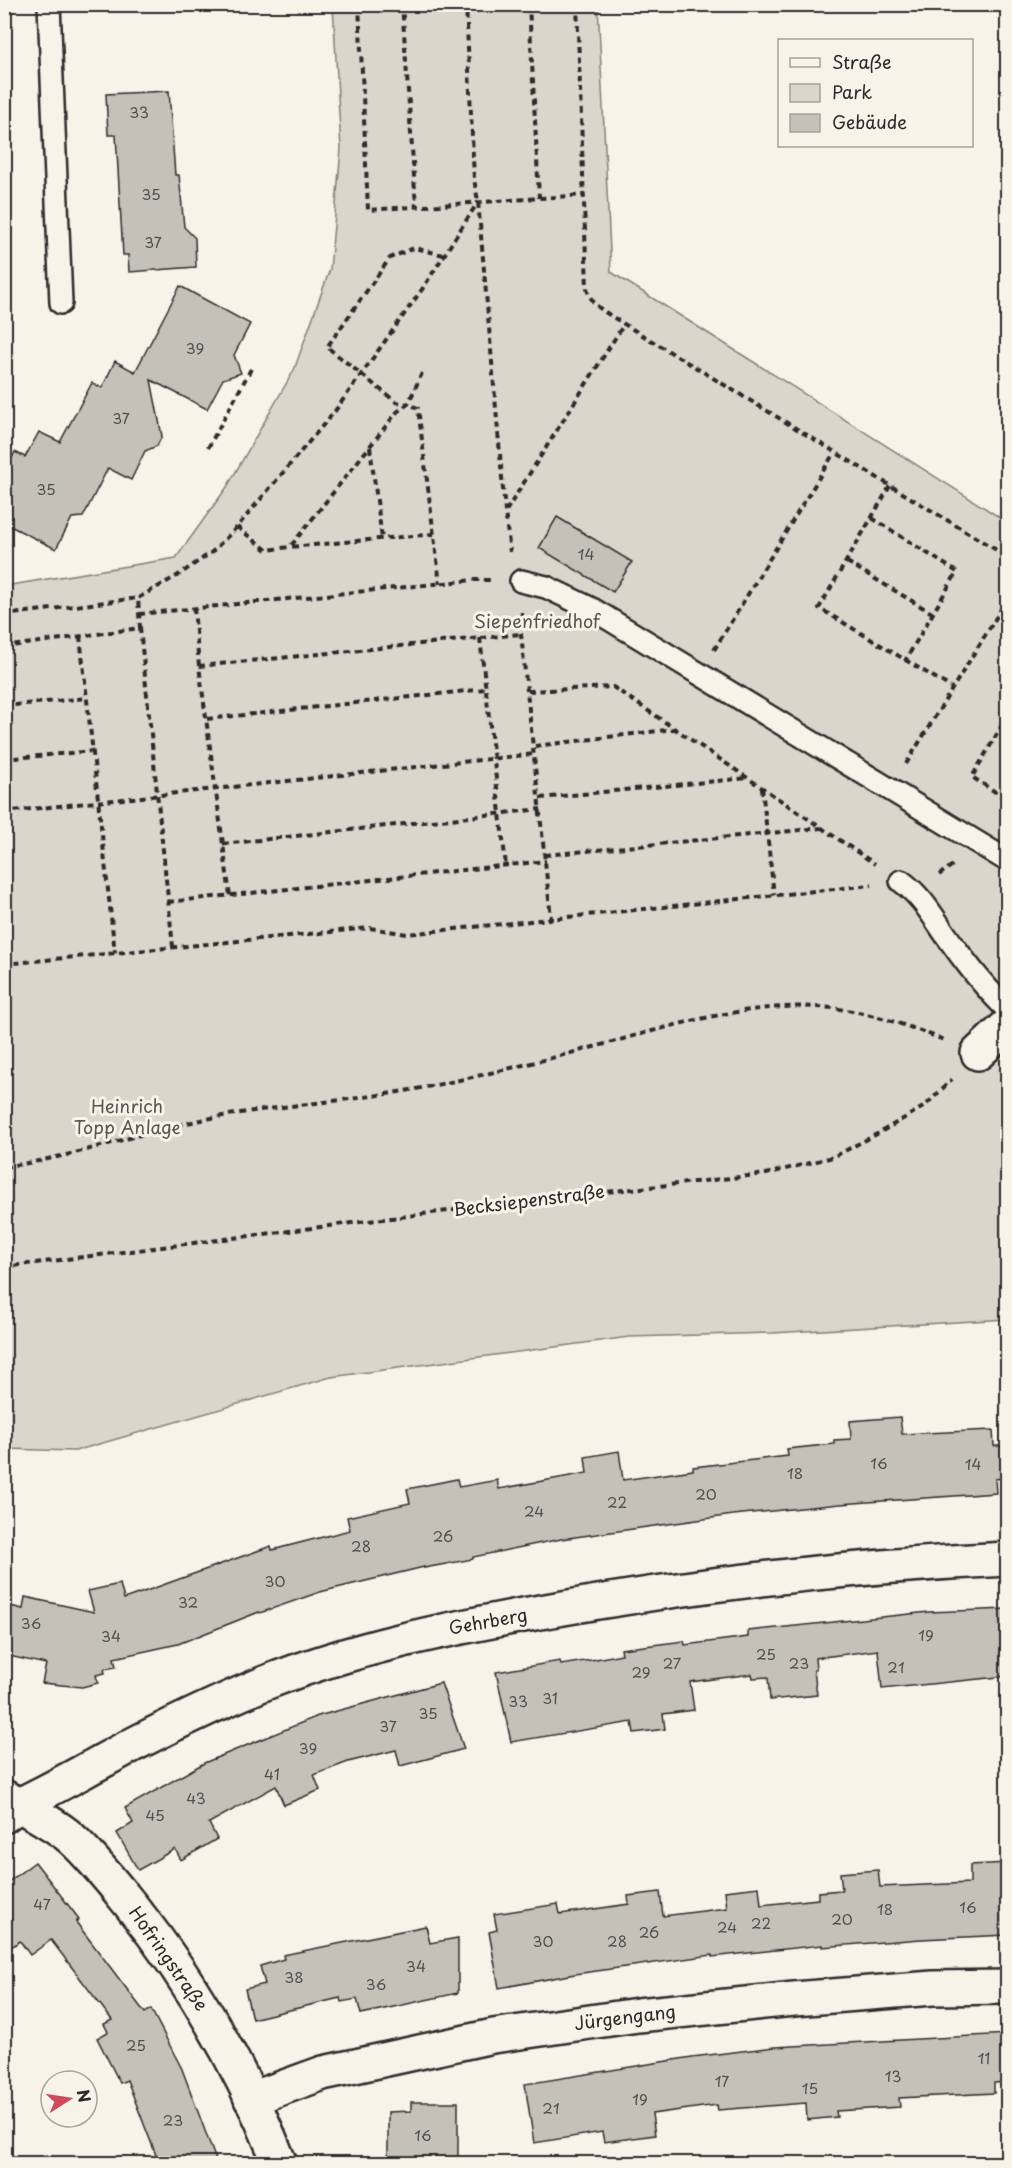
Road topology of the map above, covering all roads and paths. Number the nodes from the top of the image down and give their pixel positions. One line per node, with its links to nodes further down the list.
1 (49, 4): 12 (lane)
2 (359, 4): 10 (path)
3 (402, 4): 10 (path)
4 (466, 4): 9 (path)
5 (530, 4): 8 (path)
6 (577, 4): 7 (path)
7 (584, 195): 8 (path); 13 (path)
8 (539, 198): 9 (path)
9 (478, 201): 10 (path); 11 (path); 22 (path)
10 (416, 206)
11 (444, 255): 15 (path); 15 (path)
12 (61, 303)
13 (624, 324): 20 (path); 22 (path)
14 (252, 367): 19 (path)
15 (362, 373): 17 (path); 24 (path)
16 (422, 373): 17 (path)
17 (408, 404): 18 (path); 25 (path)
18 (370, 446): 26 (path); 27 (path)
19 (208, 448)
20 (834, 453): 21 (path); 45 (path)
21 (890, 486): 23 (path); 28 (path)
22 (505, 512): 30 (path)
23 (872, 518): 29 (path); 35 (path)
24 (237, 527): 27 (path); 32 (path)
25 (434, 534): 26 (path); 31 (path)
26 (382, 539): 27 (path)
27 (290, 547)
28 (1008, 557)
29 (847, 562): 35 (path); 43 (path)
30 (521, 581): 31 (path); 39 (path); 45 (lane)
31 (440, 584): 34 (path)
32 (138, 597): 36 (path); 37 (path)
33 (1008, 598): 47 (path)
34 (194, 608): 36 (path); 44 (path)
35 (933, 613): 43 (path)
36 (139, 614): 38 (path)
37 (4, 615)
38 (140, 628): 40 (path); 63 (path)
39 (521, 634): 41 (path); 48 (path)
40 (80, 636): 42 (path); 49 (path)
41 (480, 638): 44 (path); 46 (path)
42 (4, 646)
43 (905, 661): 47 (path)
44 (200, 666): 52 (path)
45 (700, 674): 62 (lane)
46 (485, 688): 52 (path); 58 (path)
47 (952, 688): 62 (path)
48 (528, 691): 53 (path); 54 (path)
49 (87, 698): 50 (path); 55 (path)
50 (4, 706)
51 (1008, 715): 65 (path)
52 (207, 719): 61 (path)
53 (674, 729): 54 (path); 59 (path)
54 (535, 746): 56 (path)
55 (93, 751): 57 (path); 66 (path)
56 (535, 754): 58 (path); 64 (path)
57 (4, 759)
58 (494, 759): 61 (path); 69 (path)
59 (748, 778): 60 (path); 64 (path)
60 (762, 788): 70 (path); 71 (path)
61 (216, 790): 63 (path); 73 (path)
62 (890, 790): 72 (lane)
63 (157, 796): 66 (path); 81 (path)
64 (540, 798): 67 (path)
65 (1008, 800)
66 (98, 802): 68 (path); 84 (path)
67 (541, 809): 69 (path); 74 (path)
68 (4, 813)
69 (500, 813): 73 (path); 77 (path)
70 (821, 828): 71 (path); 78 (path)
71 (766, 833): 74 (path); 79 (path)
72 (972, 840): 76 (lane); 78 (path)
73 (223, 844): 80 (path)
74 (545, 855): 75 (path)
75 (546, 861): 77 (path); 82 (path)
76 (1008, 861)
77 (506, 866): 80 (path)
78 (901, 881): 79 (path); 86 (lane)
79 (774, 895): 82 (path)
80 (230, 896): 81 (path)
81 (168, 902): 83 (path)
82 (551, 918): 83 (path)
83 (173, 947): 84 (path)
84 (115, 953): 85 (path)
85 (4, 964)
86 (1008, 1010)
87 (1008, 1025): 88 (street)
88 (978, 1053): 89 (path); 90 (path, Becksiepenstraße)
89 (4, 1167)
90 (4, 1267)
91 (1008, 1559): 92 (street, Gehrberg)
92 (9, 1806): 94 (street, Hofringstraße)
93 (1008, 1987): 94 (street, Jürgengang)
94 (251, 2099): 95 (street, Hofringstraße)
95 (279, 2163)

